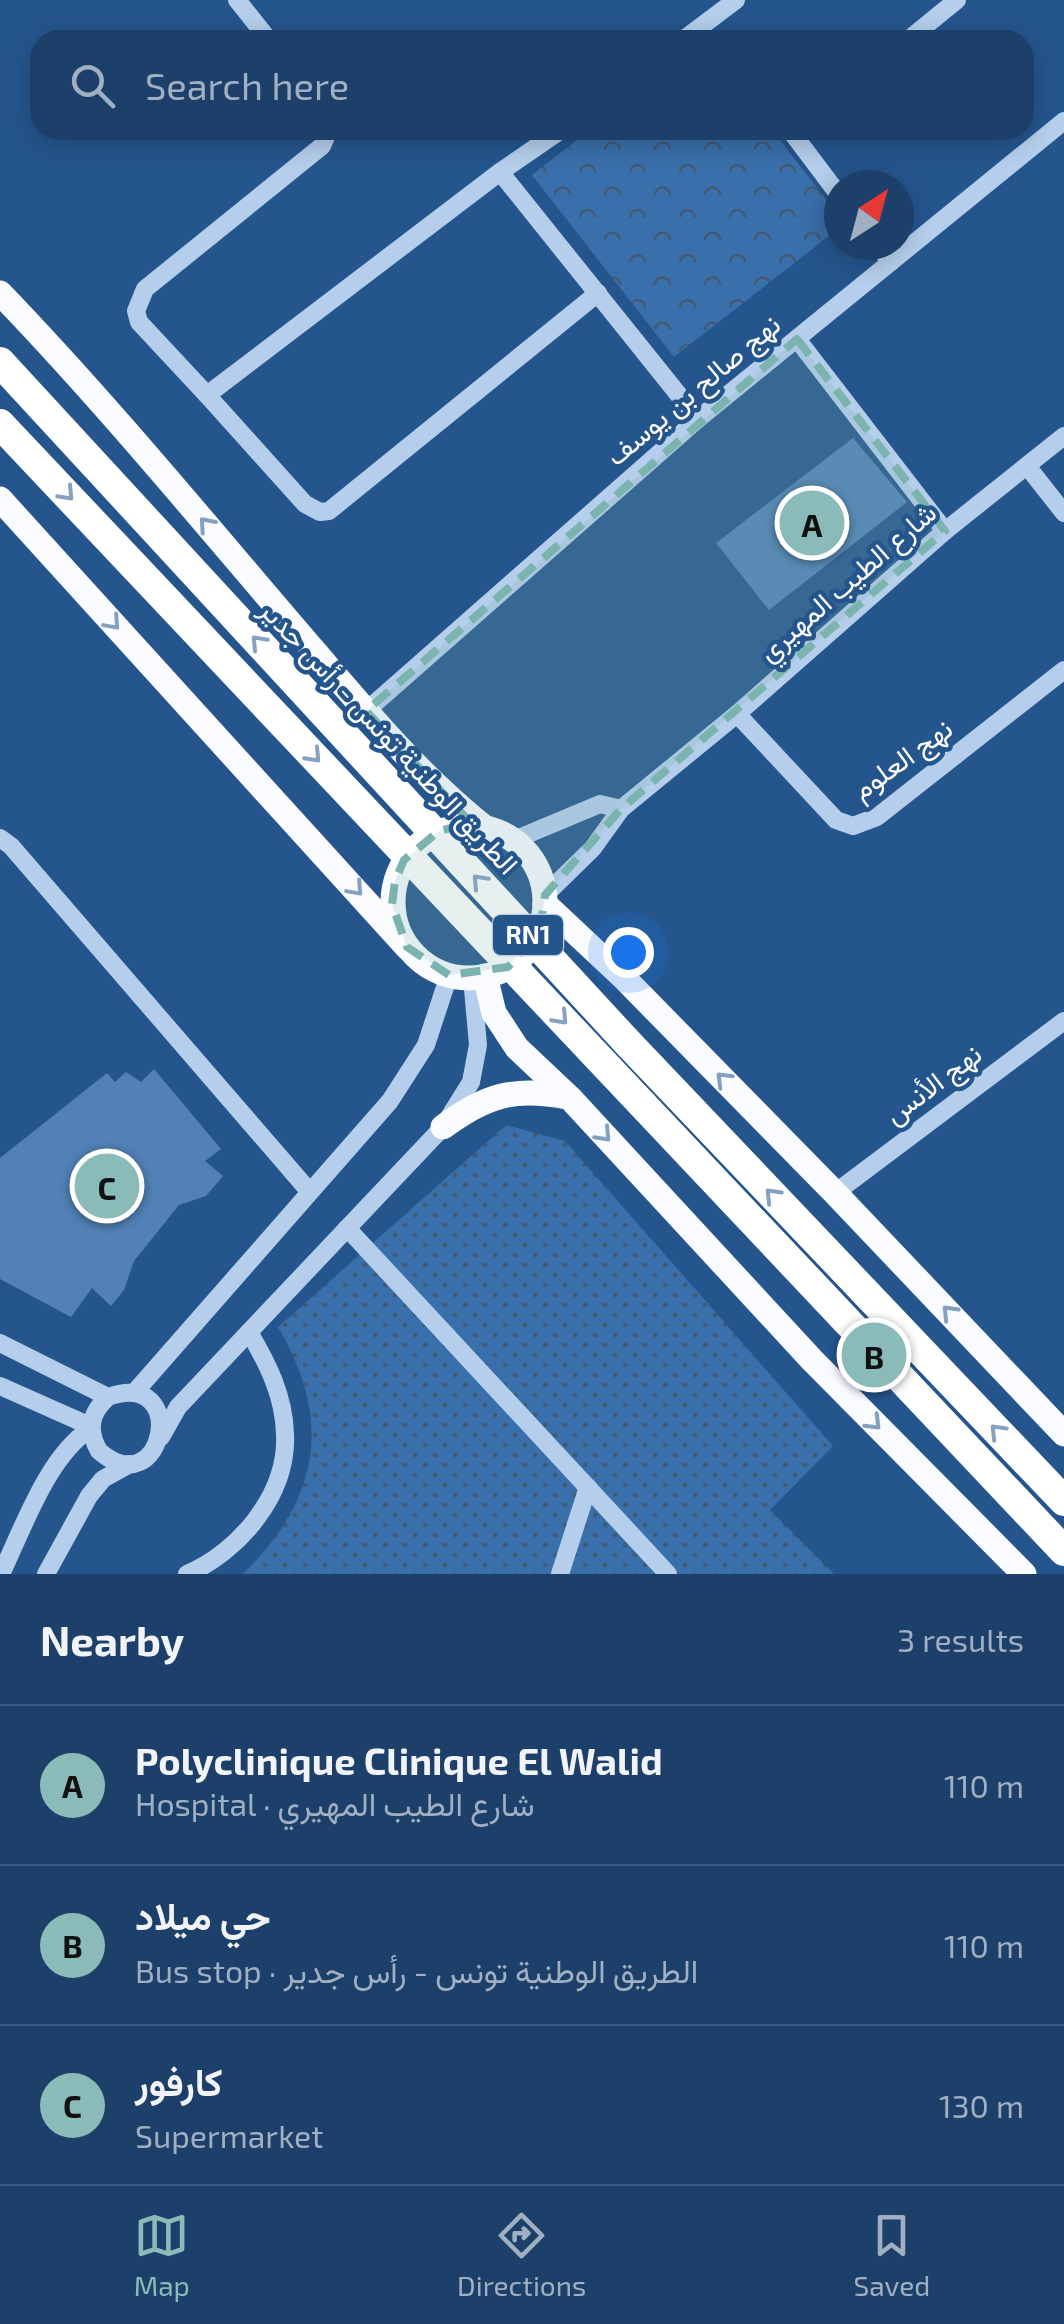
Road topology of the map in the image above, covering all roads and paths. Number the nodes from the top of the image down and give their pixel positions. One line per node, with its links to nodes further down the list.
1 (237, 0): 4 (street)
2 (736, 0): 5 (street)
3 (957, 0): 6 (street)
4 (261, 30)
5 (696, 30)
6 (920, 30)
7 (1064, 122): 13 (street, نهج صالح بن يوسف)
8 (325, 140): 18 (street)
9 (546, 140): 11 (street)
10 (798, 140): 12 (street)
11 (500, 172): 14 (street); 18 (street)
12 (824, 175)
13 (891, 262): 16 (street, نهج صالح بن يوسف)
14 (598, 293): 18 (street); 19 (street)
15 (0, 294): 27 (main road, one-way to 15)
16 (798, 339): 19 (street, نهج صالح بن يوسف); 25 (street)
17 (0, 362): 52 (highway, الطريق الوطنية تونس - رأس جدير / RN1, one-way to 17, bridge)
18 (206, 395)
19 (698, 419): 27 (street, نهج صالح بن يوسف)
20 (0, 424): 53 (highway, RN1, one-way to 53, bridge)
21 (1064, 436): 22 (street, شارع الطيب المهيري)
22 (1028, 466): 24 (street); 25 (street, شارع الطيب المهيري)
23 (0, 500): 34 (main road, one-way to 34)
24 (1064, 514)
25 (944, 531): 28 (street, شارع الطيب المهيري)
26 (1064, 670): 28 (street, نهج العلوم)
27 (366, 711): 30 (main road)
28 (737, 714): 29 (street, شارع الطيب المهيري)
29 (622, 808): 32 (street); 33 (street, شارع الطيب المهيري)
30 (484, 827): 32 (main road); 34 (main road)
31 (0, 838): 39 (street)
32 (514, 840): 33 (main road, RN1)
33 (545, 899): 35 (main road, RN1); 40 (main road, one-way to 33)
34 (406, 946): 35 (main road)
35 (469, 976): 37 (main road); 38 (street); 39 (street)
36 (1064, 1021): 40 (street, نهج الأنس)
37 (570, 1098): 38 (main road); 59 (main road, one-way to 59)
38 (442, 1128): 41 (street)
39 (310, 1191): 45 (street)
40 (834, 1192): 48 (main road, one-way to 40)
41 (347, 1228): 42 (street); 51 (street)
42 (249, 1332): 49 (street); 56 (street)
43 (0, 1343): 46 (street)
44 (0, 1386): 47 (street)
45 (134, 1393): 46 (street); 49 (street)
46 (108, 1397): 47 (street)
47 (90, 1427): 50 (street); 55 (street)
48 (1064, 1434)
49 (161, 1437): 50 (street)
50 (130, 1464): 54 (street)
51 (588, 1487): 57 (street); 58 (street)
52 (1064, 1501)
53 (1064, 1551)
54 (50, 1573)
55 (1, 1574)
56 (187, 1574)
57 (560, 1574)
58 (668, 1574)
59 (1024, 1574)

